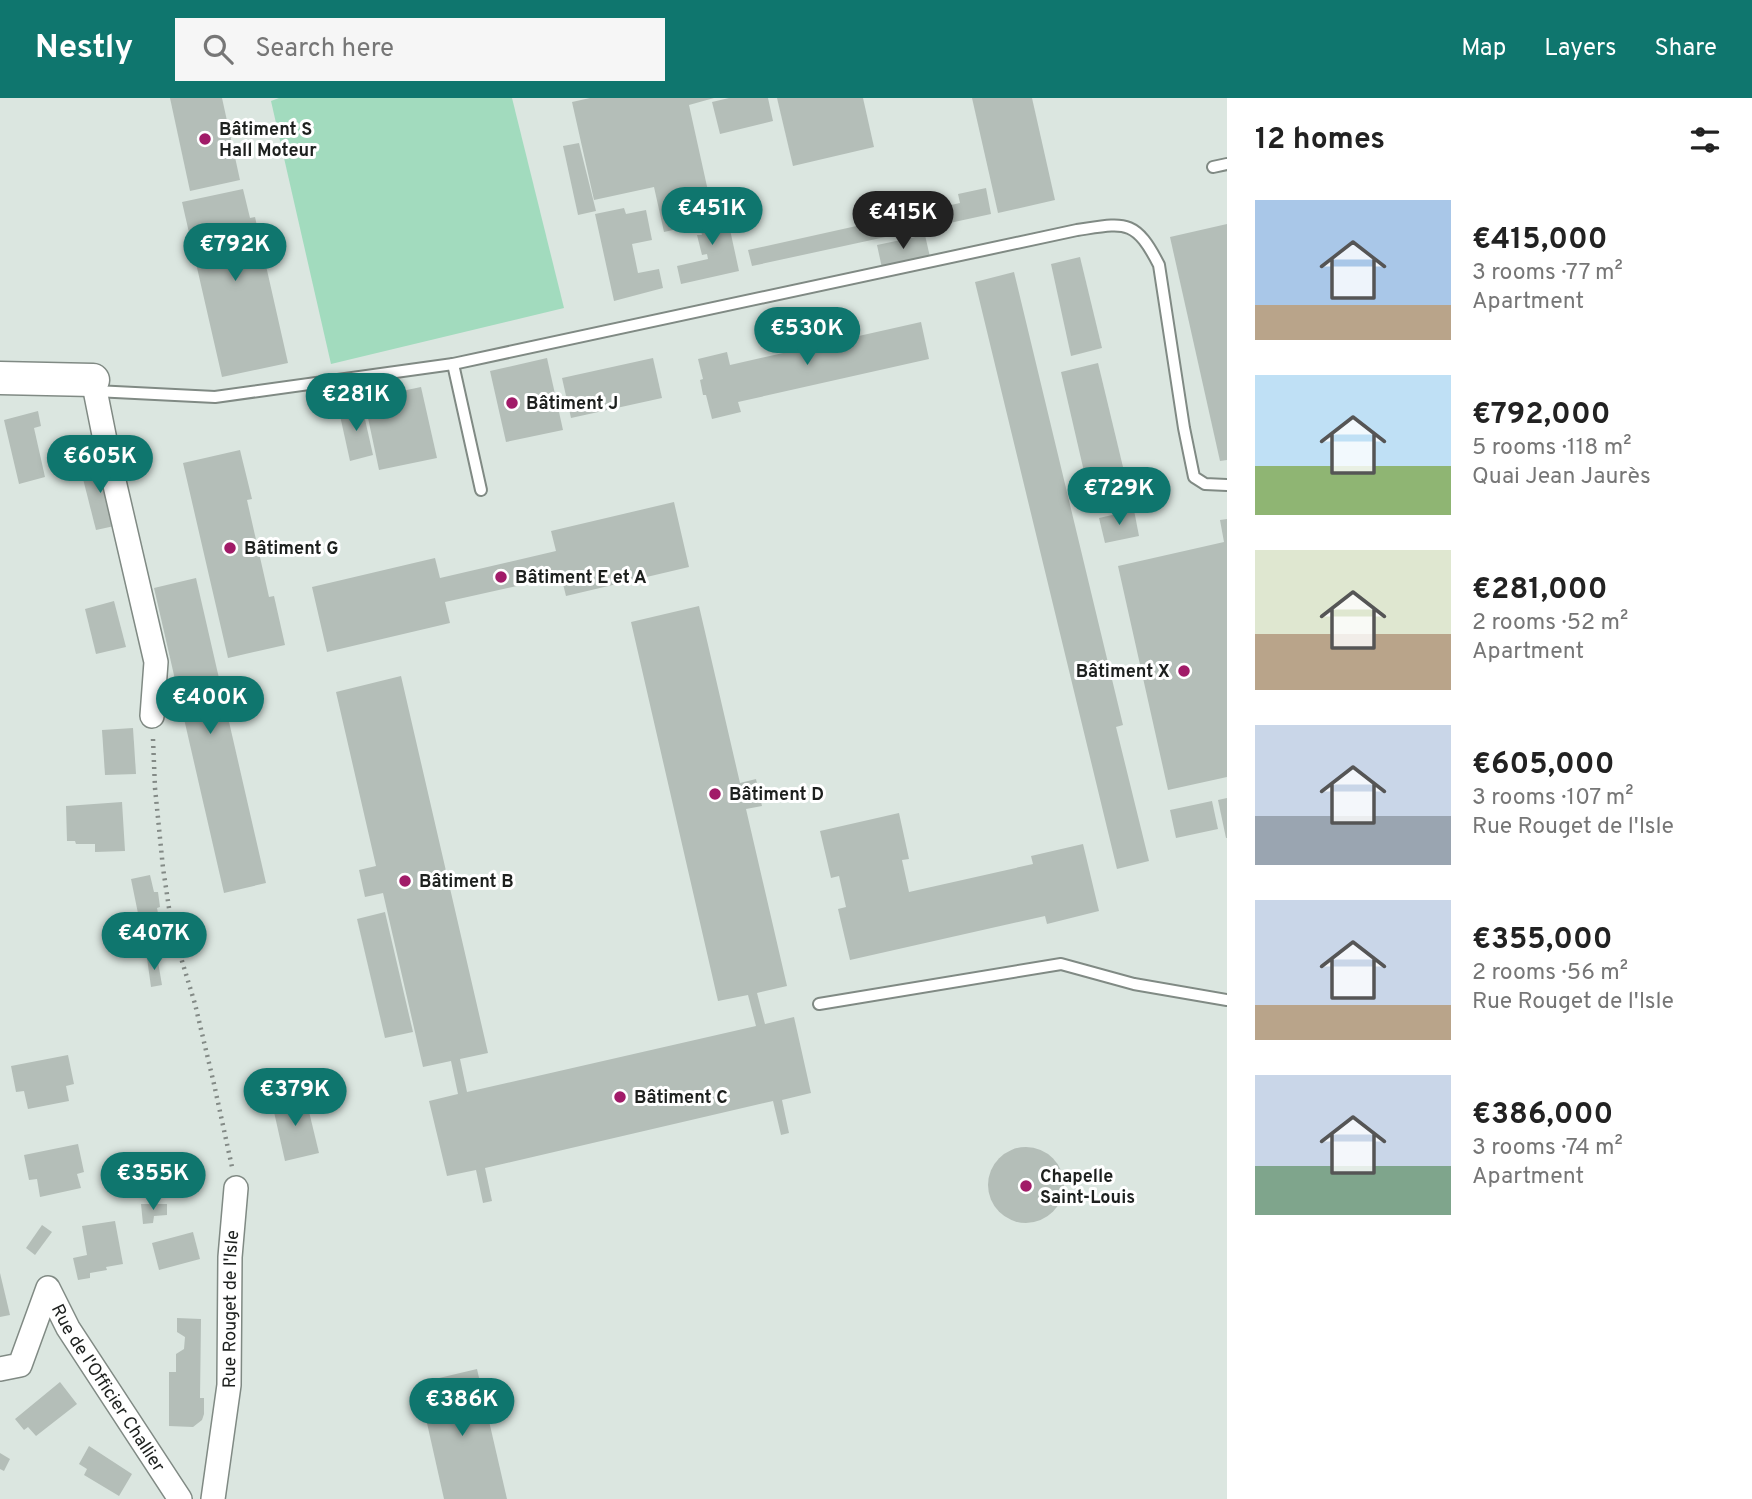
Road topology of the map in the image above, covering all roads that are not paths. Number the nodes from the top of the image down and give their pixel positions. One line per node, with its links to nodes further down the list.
1 (1227, 164): 2 (lane)
2 (1213, 167)
3 (453, 364): 5 (lane); 6 (lane); 7 (lane)
4 (0, 378): 5 (street)
5 (94, 385): 8 (street)
6 (1227, 485)
7 (481, 490)
8 (152, 716)
9 (1227, 1000): 10 (lane)
10 (820, 1004)
11 (236, 1188): 14 (street, Rue Rouget de l'Isle)
12 (0, 1369): 13 (street, Rue de l'Officier Challier)
13 (180, 1499)
14 (213, 1499)

